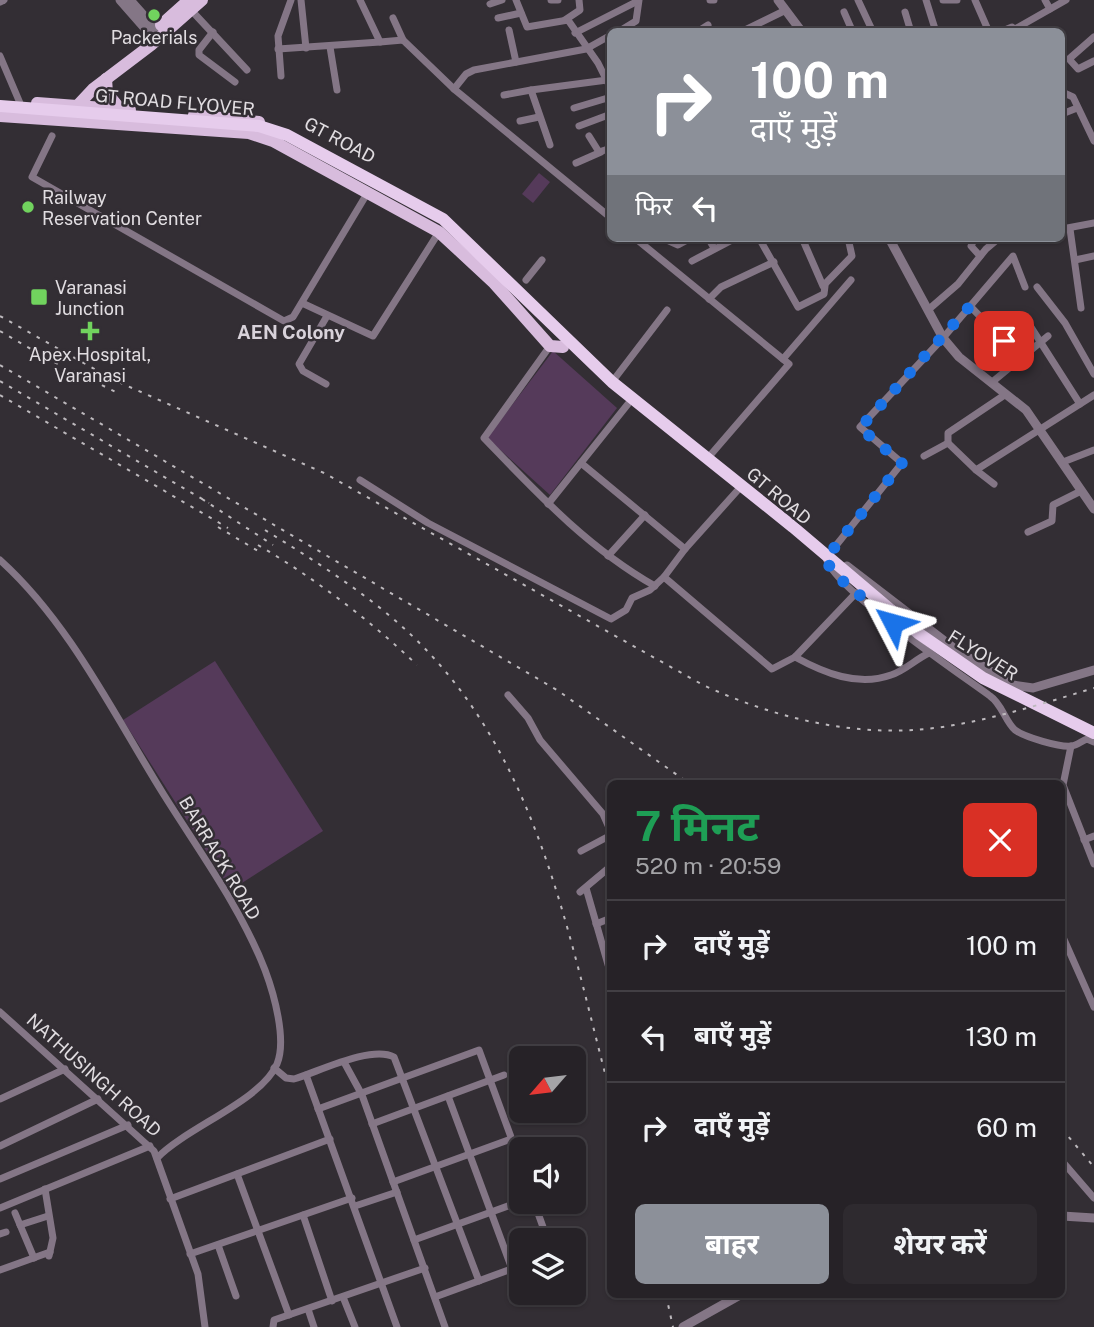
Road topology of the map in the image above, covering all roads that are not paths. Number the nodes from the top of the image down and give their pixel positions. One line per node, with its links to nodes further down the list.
1 (120, 0): 44 (street)
2 (130, 0): 44 (street)
3 (291, 0): 52 (street)
4 (301, 0): 51 (street)
5 (360, 0): 48 (street)
6 (502, 0): 21 (street)
7 (516, 0): 26 (street)
8 (551, 0): 9 (street)
9 (558, 0)
10 (579, 0): 29 (street)
11 (639, 0): 31 (street); 43 (street)
12 (778, 0): 23 (street)
13 (858, 0): 36 (street)
14 (926, 0): 38 (street)
15 (943, 0): 16 (street)
16 (957, 0)
17 (975, 0): 39 (street)
18 (1045, 0): 22 (street)
19 (1066, 0): 22 (street)
20 (194, 3): 42 (street); 44 (main road)
21 (489, 4)
22 (1050, 9): 40 (street)
23 (786, 10): 33 (street); 34 (street)
24 (844, 12): 35 (street)
25 (905, 12): 37 (street)
26 (521, 13): 28 (street); 29 (street)
27 (393, 18): 47 (street)
28 (498, 18)
29 (565, 20): 43 (street)
30 (708, 25): 32 (street)
31 (625, 28)
32 (703, 28)
33 (749, 28)
34 (798, 28)
35 (851, 28)
36 (871, 28)
37 (910, 28)
38 (935, 28)
39 (987, 28)
40 (1019, 28)
41 (509, 30): 56 (street)
42 (213, 32): 57 (street); 61 (street)
43 (575, 33): 53 (street)
44 (156, 35): 59 (main road); 70 (main road)
45 (607, 37): 53 (street)
46 (1092, 38): 50 (street); 55 (street)
47 (403, 40): 48 (street); 62 (street)
48 (380, 42): 49 (street)
49 (330, 47): 51 (street); 63 (street)
50 (1094, 47)
51 (306, 48): 52 (street)
52 (278, 49): 58 (street)
53 (586, 49): 56 (street); 60 (street)
54 (0, 56): 68 (street)
55 (1094, 61)
56 (516, 62): 62 (street)
57 (247, 70)
58 (281, 76)
59 (106, 79): 70 (main road); 73 (main road)
60 (607, 80): 64 (street)
61 (234, 82)
62 (454, 89): 88 (street)
63 (337, 90)
64 (531, 90): 66 (street); 77 (street)
65 (1065, 93): 72 (street)
66 (504, 95)
67 (607, 98): 71 (street)
68 (20, 103): 69 (main road, GT ROAD); 70 (main road, GT ROAD)
69 (0, 104): 123 (highway, GT ROAD FLYOVER)
70 (73, 105): 73 (main road, GT ROAD)
71 (574, 108)
72 (1077, 108): 74 (street); 82 (street)
73 (120, 109): 123 (main road, GT ROAD)
74 (1065, 113)
75 (0, 115): 87 (main road, GT ROAD); 123 (highway, GT ROAD FLYOVER)
76 (607, 116): 79 (street)
77 (539, 117): 78 (street); 83 (street)
78 (520, 121)
79 (579, 126)
80 (52, 136): 114 (street)
81 (589, 136): 85 (street)
82 (1094, 141)
83 (550, 145)
84 (607, 149): 85 (street)
85 (602, 151): 86 (street)
86 (576, 163)
87 (369, 191): 91 (main road, GT ROAD); 114 (street)
88 (607, 215)
89 (1094, 223): 90 (street)
90 (1066, 229): 105 (street)
91 (439, 232): 119 (street); 123 (main road, GT ROAD)
92 (640, 242): 113 (street)
93 (712, 242): 101 (street)
94 (727, 242): 101 (street)
95 (762, 242): 107 (street)
96 (804, 242): 110 (street)
97 (849, 242): 110 (street)
98 (891, 242): 118 (street)
99 (973, 242): 102 (street)
100 (995, 242): 102 (street)
101 (714, 248): 106 (street)
102 (980, 256): 118 (street)
103 (1094, 256): 105 (street)
104 (542, 260): 108 (street)
105 (1074, 260): 116 (street)
106 (692, 261)
107 (774, 262): 110 (street); 113 (street)
108 (526, 280)
109 (852, 280): 124 (street)
110 (825, 286)
111 (1025, 287): 115 (street)
112 (1037, 287): 126 (street)
113 (709, 299): 124 (street)
114 (302, 303): 119 (street)
115 (970, 306): 121 (street); 125 (street)
116 (1081, 308)
117 (667, 310): 129 (street)
118 (928, 310): 121 (street)
119 (327, 316): 128 (street)
120 (1027, 321): 122 (street)
121 (943, 338): 127 (street); 154 (street)
122 (1045, 339): 125 (street); 133 (street)
123 (559, 342): 129 (highway, GT ROAD); 146 (street)
124 (783, 359): 138 (street)
125 (1021, 359): 127 (street)
126 (1094, 374)
127 (991, 383): 130 (street)
128 (326, 384)
129 (610, 385): 132 (highway, GT ROAD); 138 (highway, GT ROAD)
130 (1006, 394): 134 (street); 135 (street)
131 (1094, 395): 133 (street)
132 (628, 404): 140 (street); 144 (highway, GT ROAD)
133 (1080, 404): 134 (street)
134 (1038, 429): 139 (street); 141 (street)
135 (948, 443): 137 (street); 141 (street)
136 (1094, 450): 139 (street)
137 (924, 456)
138 (707, 459): 150 (highway, GT ROAD)
139 (1063, 462): 145 (street)
140 (581, 463): 146 (street); 148 (street)
141 (976, 470): 143 (street)
142 (360, 480): 156 (street)
143 (995, 484)
144 (737, 491): 150 (highway, GT ROAD); 151 (street)
145 (1081, 491): 147 (street); 149 (street)
146 (548, 504): 152 (street)
147 (1094, 509)
148 (645, 515): 151 (street); 152 (street)
149 (1028, 532)
150 (804, 539): 154 (highway, FLYOVER)
151 (685, 549): 155 (street)
152 (608, 556): 156 (street)
153 (0, 560): 183 (street, BARRACK ROAD)
154 (829, 560): 157 (street); 161 (street); 164 (highway, FLYOVER)
155 (664, 577): 156 (street); 159 (street)
156 (656, 586)
157 (856, 593): 158 (street); 159 (street)
158 (929, 653): 159 (street); 162 (street)
159 (795, 657)
160 (1094, 670): 161 (street)
161 (992, 673): 162 (street)
162 (981, 690): 166 (street)
163 (508, 695): 169 (street)
164 (1094, 733)
165 (1094, 742): 166 (street)
166 (1071, 746): 167 (street)
167 (1064, 780)
168 (1065, 803): 172 (street)
169 (607, 824)
170 (607, 835): 173 (street)
171 (1094, 836): 172 (street)
172 (1084, 840): 174 (street)
173 (581, 851)
174 (1094, 864)
175 (607, 869): 177 (street)
176 (607, 920): 177 (street)
177 (596, 924): 179 (street)
178 (1065, 942): 180 (street)
179 (607, 961)
180 (1094, 1007)
181 (0, 1012): 184 (street, NATHUSINGH ROAD)
182 (344, 1062): 185 (street); 187 (street); 189 (street)
183 (274, 1068): 185 (street); 203 (street)
184 (65, 1069): 191 (street); 192 (street, NATHUSINGH ROAD)
185 (306, 1075): 193 (street)
186 (504, 1075): 188 (street)
187 (402, 1080): 188 (street); 189 (street); 194 (street)
188 (490, 1081): 190 (street); 197 (street)
189 (362, 1095): 193 (street); 195 (street)
190 (448, 1097): 194 (street); 202 (street)
191 (0, 1099)
192 (99, 1099): 196 (street, NATHUSINGH ROAD); 200 (street)
193 (318, 1109): 198 (street)
194 (415, 1109): 195 (street); 205 (street)
195 (372, 1124): 208 (street)
196 (128, 1125): 201 (street, NATHUSINGH ROAD); 207 (street)
197 (510, 1137)
198 (330, 1139): 206 (street); 211 (street)
199 (509, 1140): 202 (street)
200 (1, 1145)
201 (150, 1146): 203 (street, NATHUSINGH ROAD); 209 (street)
202 (469, 1154): 205 (street); 217 (street)
203 (157, 1158): 213 (street, NATHUSINGH ROAD)
204 (1065, 1164): 212 (street)
205 (437, 1166): 208 (street); 223 (street)
206 (237, 1174): 213 (street); 225 (street)
207 (0, 1179)
208 (393, 1182): 210 (street)
209 (44, 1189): 216 (street); 220 (street)
210 (397, 1192): 214 (street); 226 (street)
211 (352, 1198): 214 (street); 219 (street)
212 (1094, 1198)
213 (170, 1199): 228 (street, NATHUSINGH ROAD)
214 (355, 1206): 235 (street)
215 (509, 1206): 217 (street)
216 (0, 1208)
217 (492, 1212): 223 (street); 230 (street)
218 (15, 1213): 224 (street)
219 (303, 1215): 225 (street); 240 (street)
220 (48, 1216): 224 (street); 229 (street)
221 (1065, 1216): 222 (street)
222 (1094, 1218)
223 (459, 1224): 226 (street); 234 (street)
224 (20, 1226): 229 (street)
225 (259, 1231): 227 (street); 242 (street)
226 (414, 1240): 231 (street)
227 (218, 1245): 228 (street); 236 (street)
228 (190, 1254): 243 (street, NATHUSINGH ROAD)
229 (34, 1258): 232 (street)
230 (509, 1260)
231 (425, 1268): 235 (street); 238 (street)
232 (0, 1270)
233 (509, 1270): 234 (street)
234 (479, 1281): 238 (street)
235 (384, 1283): 237 (street); 247 (street)
236 (236, 1296)
237 (343, 1297): 240 (street); 246 (street)
238 (435, 1297): 248 (street)
239 (735, 1298): 249 (street)
240 (332, 1301): 241 (street)
241 (308, 1309): 242 (street); 245 (street)
242 (289, 1315): 244 (street)
243 (205, 1327)
244 (273, 1327)
245 (314, 1327)
246 (355, 1327)
247 (397, 1327)
248 (445, 1327)
249 (683, 1327)

